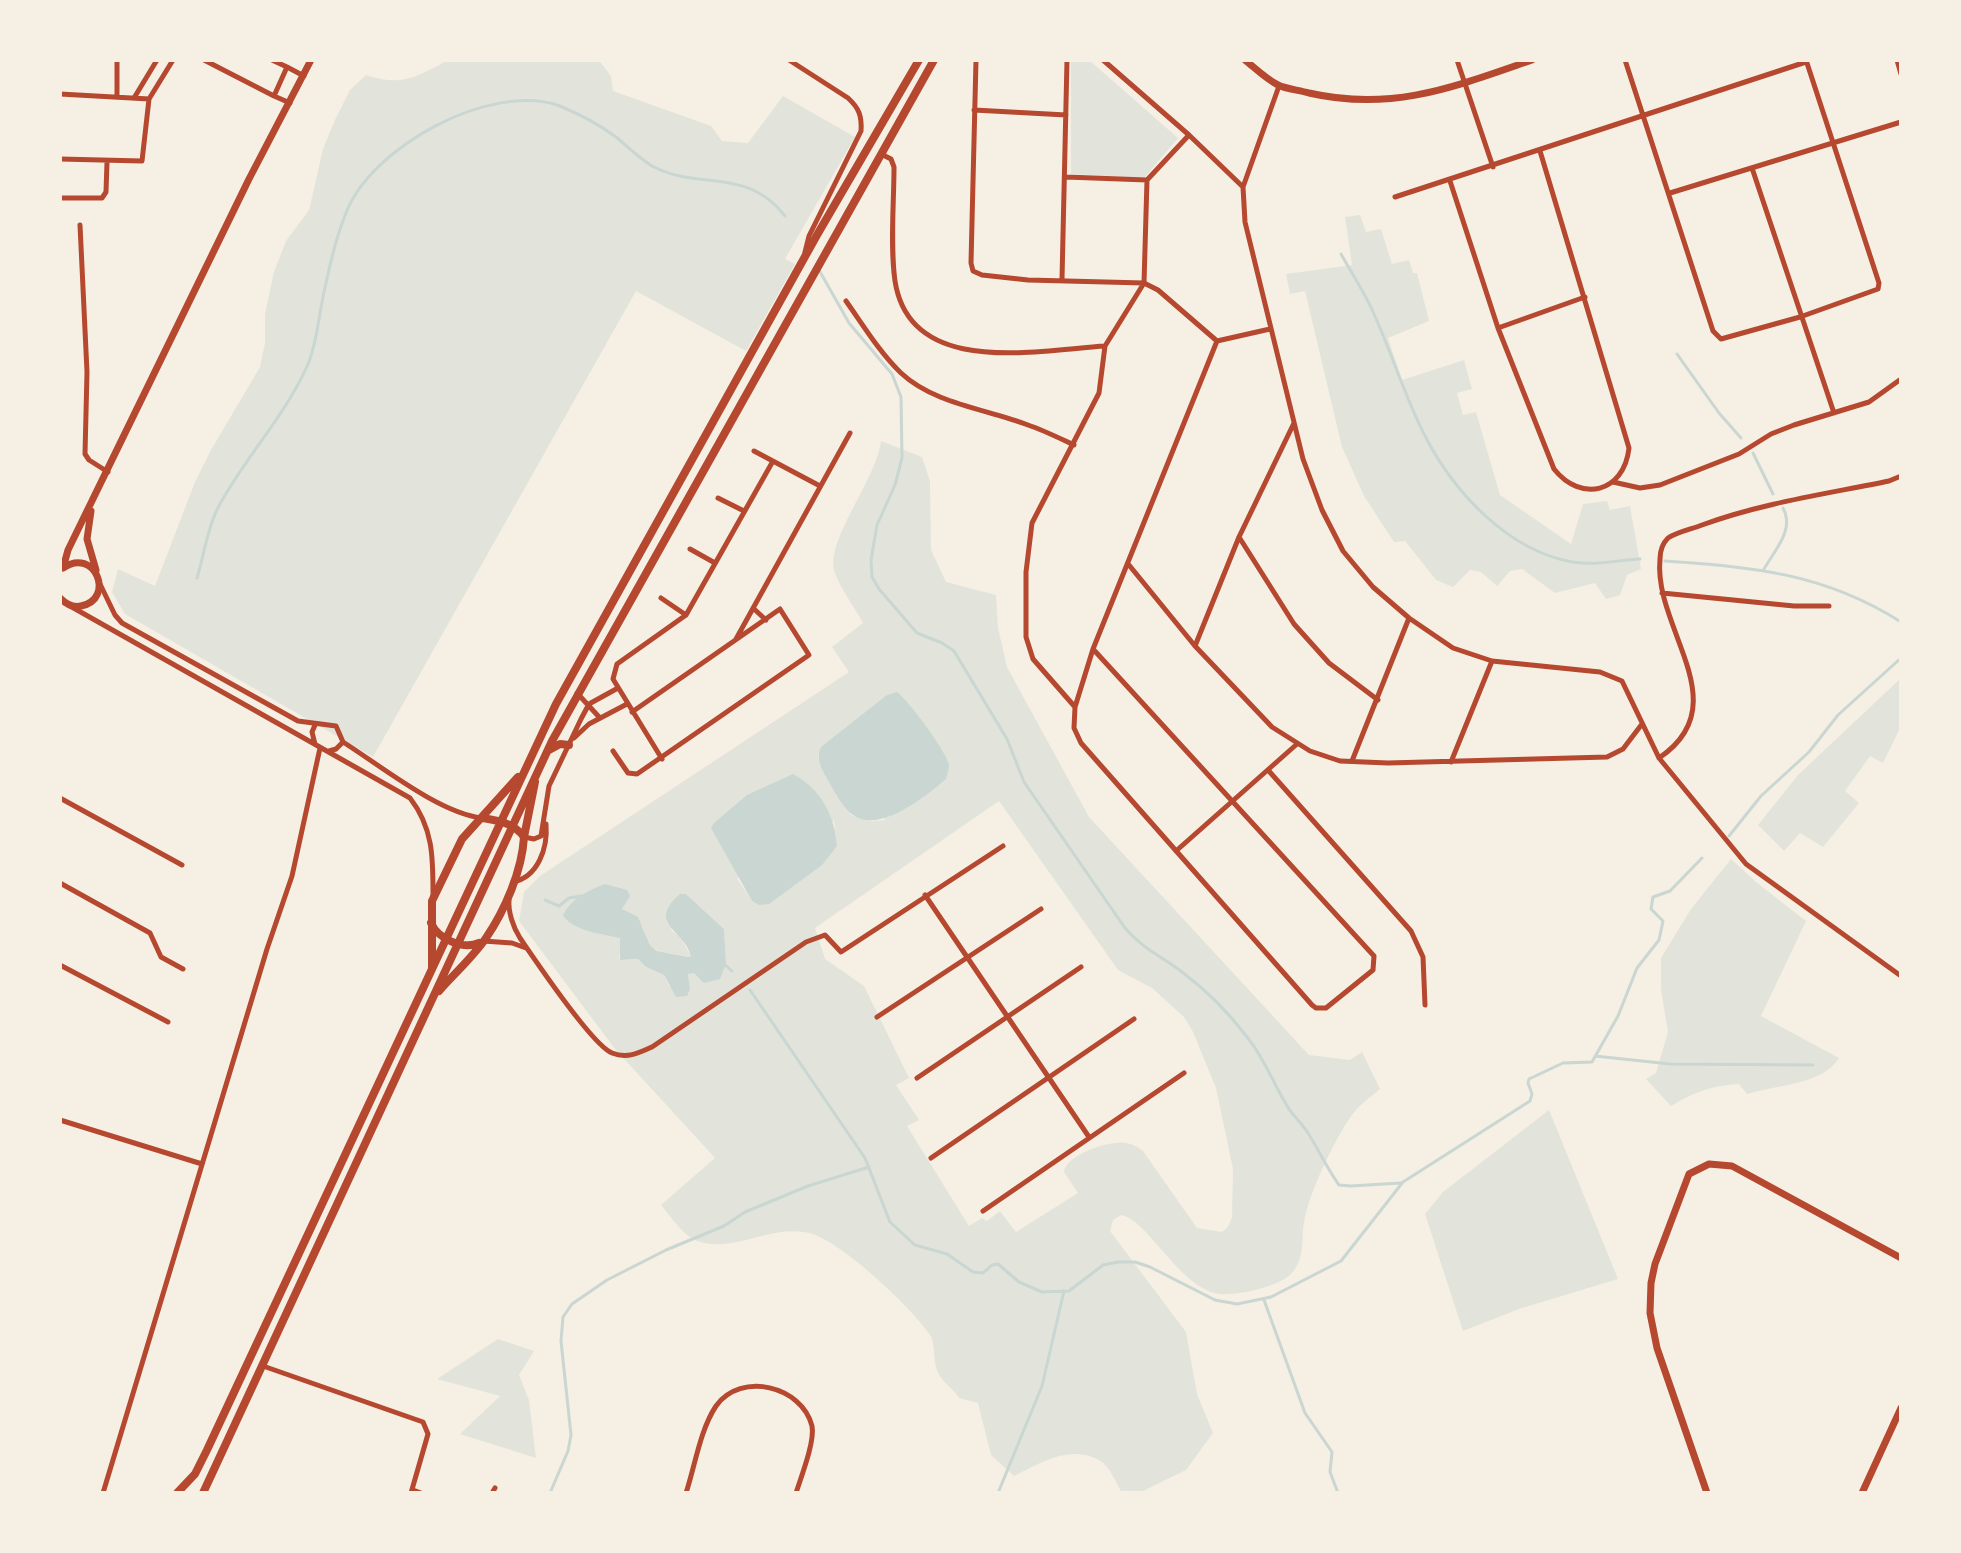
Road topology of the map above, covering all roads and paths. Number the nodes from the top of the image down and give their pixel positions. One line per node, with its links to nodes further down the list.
1 (117, 60): 26 (street)
2 (157, 60): 27 (street)
3 (173, 60): 28 (street)
4 (204, 60): 25 (street)
5 (272, 60): 19 (street)
6 (311, 60): 21 (street)
7 (789, 60): 50 (street)
8 (919, 60): 50 (main road)
9 (934, 60): 37 (main road)
10 (976, 60): 30 (street)
11 (1068, 60): 31 (street)
12 (1103, 60): 34 (street)
13 (1245, 60): 23 (street)
14 (1457, 60): 22 (street)
15 (1532, 60): 22 (street)
16 (1625, 60): 32 (street)
17 (1897, 60): 20 (street)
18 (1806, 61): 32 (street); 35 (street)
19 (287, 67): 21 (street); 25 (street)
20 (1901, 74)
21 (304, 76): 29 (street)
22 (1464, 84): 23 (street); 40 (street)
23 (1279, 86): 45 (street)
24 (60, 94): 26 (street)
25 (274, 96): 29 (street)
26 (117, 97): 27 (street)
27 (134, 98): 28 (street)
28 (149, 99): 39 (street)
29 (290, 103): 67 (street)
30 (974, 110): 31 (street); 51 (street)
31 (1066, 115): 42 (street)
32 (1645, 116): 36 (street); 46 (street)
33 (1901, 122): 35 (street)
34 (1189, 135): 43 (street); 45 (street)
35 (1833, 142): 41 (street); 55 (street)
36 (1540, 151): 40 (street); 53 (street)
37 (881, 154): 59 (street); 93 (main road)
38 (60, 159): 39 (street)
39 (107, 162): 48 (street)
40 (1493, 167): 44 (street)
41 (1752, 168): 46 (street); 55 (street)
42 (1066, 177): 43 (street); 51 (street)
43 (1148, 180): 52 (street)
44 (1449, 181): 47 (street); 56 (street)
45 (1243, 187): 57 (street)
46 (1670, 193): 55 (street)
47 (1395, 197)
48 (60, 198)
49 (80, 225): 67 (street)
50 (802, 267): 113 (main road)
51 (1062, 279): 52 (street)
52 (1144, 283): 58 (street); 59 (street)
53 (1585, 297): 56 (street); 69 (street)
54 (846, 301): 64 (street)
55 (1800, 316): 61 (street)
56 (1498, 328): 69 (street)
57 (1270, 329): 58 (street); 62 (street)
58 (1217, 341): 77 (street)
59 (1106, 346): 64 (street)
60 (1901, 379): 61 (street)
61 (1834, 413): 69 (street)
62 (1295, 422): 74 (street); 86 (street)
63 (850, 433): 70 (street)
64 (1074, 445): 97 (street)
65 (754, 451): 66 (street)
66 (773, 461): 70 (street); 73 (street)
67 (108, 472): 72 (street)
68 (1901, 476): 80 (street)
69 (1613, 482)
70 (820, 486): 84 (street)
71 (718, 498): 73 (street)
72 (93, 502): 78 (street); 79 (street)
73 (744, 511): 76 (street)
74 (1239, 537): 89 (street); 94 (street)
75 (690, 549): 76 (street)
76 (715, 563): 85 (street)
77 (1129, 565): 89 (street); 90 (street)
78 (61, 570): 79 (street)
79 (99, 579): 82 (street); 101 (street)
80 (1662, 593): 83 (street); 109 (street)
81 (661, 598): 85 (street)
82 (63, 601): 105 (street)
83 (1829, 606)
84 (753, 608): 87 (street); 88 (street)
85 (686, 615): 92 (street)
86 (1409, 618): 91 (street); 94 (street)
87 (766, 620): 88 (street); 110 (street)
88 (735, 641): 98 (street)
89 (1195, 646): 104 (street)
90 (1093, 649): 97 (street); 117 (street)
91 (1492, 661): 100 (street); 112 (street)
92 (618, 688): 95 (street); 96 (street)
93 (577, 693): 95 (street); 106 (main road)
94 (1378, 700): 111 (street)
95 (589, 704): 99 (street); 103 (street)
96 (627, 704): 98 (street); 99 (street)
97 (1075, 707): 124 (street)
98 (632, 712): 110 (street)
99 (600, 718): 103 (street)
100 (1642, 724): 109 (street); 112 (street)
101 (315, 725): 102 (street); 105 (street)
102 (343, 742): 107 (street); 118 (street)
103 (570, 743): 106 (main road); 119 (street)
104 (1297, 744): 111 (street); 114 (street)
105 (318, 746): 107 (street); 155 (street)
106 (547, 750): 115 (main road)
107 (329, 751): 130 (street)
108 (613, 751): 110 (street)
109 (1659, 758): 142 (street)
110 (662, 759)
111 (1352, 761): 112 (street)
112 (1451, 762)
113 (526, 766): 118 (main road); 120 (main road)
114 (1268, 770): 117 (street); 144 (street)
115 (537, 771): 121 (main road); 122 (main road)
116 (60, 798): 125 (street)
117 (1234, 800): 124 (street); 124 (street)
118 (483, 818): 120 (main road); 130 (main road)
119 (545, 819): 122 (street); 126 (street)
120 (500, 821): 121 (main road); 133 (main road)
121 (511, 826): 122 (main road); 135 (main road)
122 (524, 837): 126 (main road)
123 (1003, 846): 129 (street)
124 (1176, 851)
125 (182, 865)
126 (513, 882): 128 (main road)
127 (60, 883): 140 (street)
128 (509, 891): 134 (main road); 136 (street)
129 (925, 896): 136 (street); 137 (street)
130 (432, 901): 132 (main road)
131 (1041, 909): 137 (street)
132 (430, 921): 133 (main road); 141 (main road)
133 (446, 938): 135 (main road); 141 (main road)
134 (483, 941): 135 (main road); 136 (street); 143 (main road)
135 (458, 943): 143 (main road)
136 (530, 951)
137 (968, 958): 145 (street); 146 (street)
138 (60, 964): 148 (street)
139 (1081, 967): 146 (street)
140 (183, 969)
141 (432, 970): 162 (main road)
142 (1900, 974)
143 (433, 998): 158 (main road)
144 (1425, 1005)
145 (877, 1017)
146 (1007, 1017): 150 (street); 151 (street)
147 (1134, 1019): 150 (street)
148 (168, 1022)
149 (1184, 1073): 153 (street)
150 (1048, 1077): 153 (street); 154 (street)
151 (917, 1078)
152 (60, 1120): 155 (street)
153 (1089, 1137): 156 (street)
154 (931, 1158)
155 (202, 1164): 161 (street)
156 (983, 1211)
157 (1901, 1258): 167 (street)
158 (263, 1366): 160 (street); 163 (main road)
159 (1901, 1408): 168 (street)
160 (412, 1491): 164 (street)
161 (103, 1493)
162 (177, 1493)
163 (203, 1493)
164 (421, 1493)
165 (686, 1493): 166 (street)
166 (796, 1493)
167 (1707, 1493)
168 (1862, 1493)

